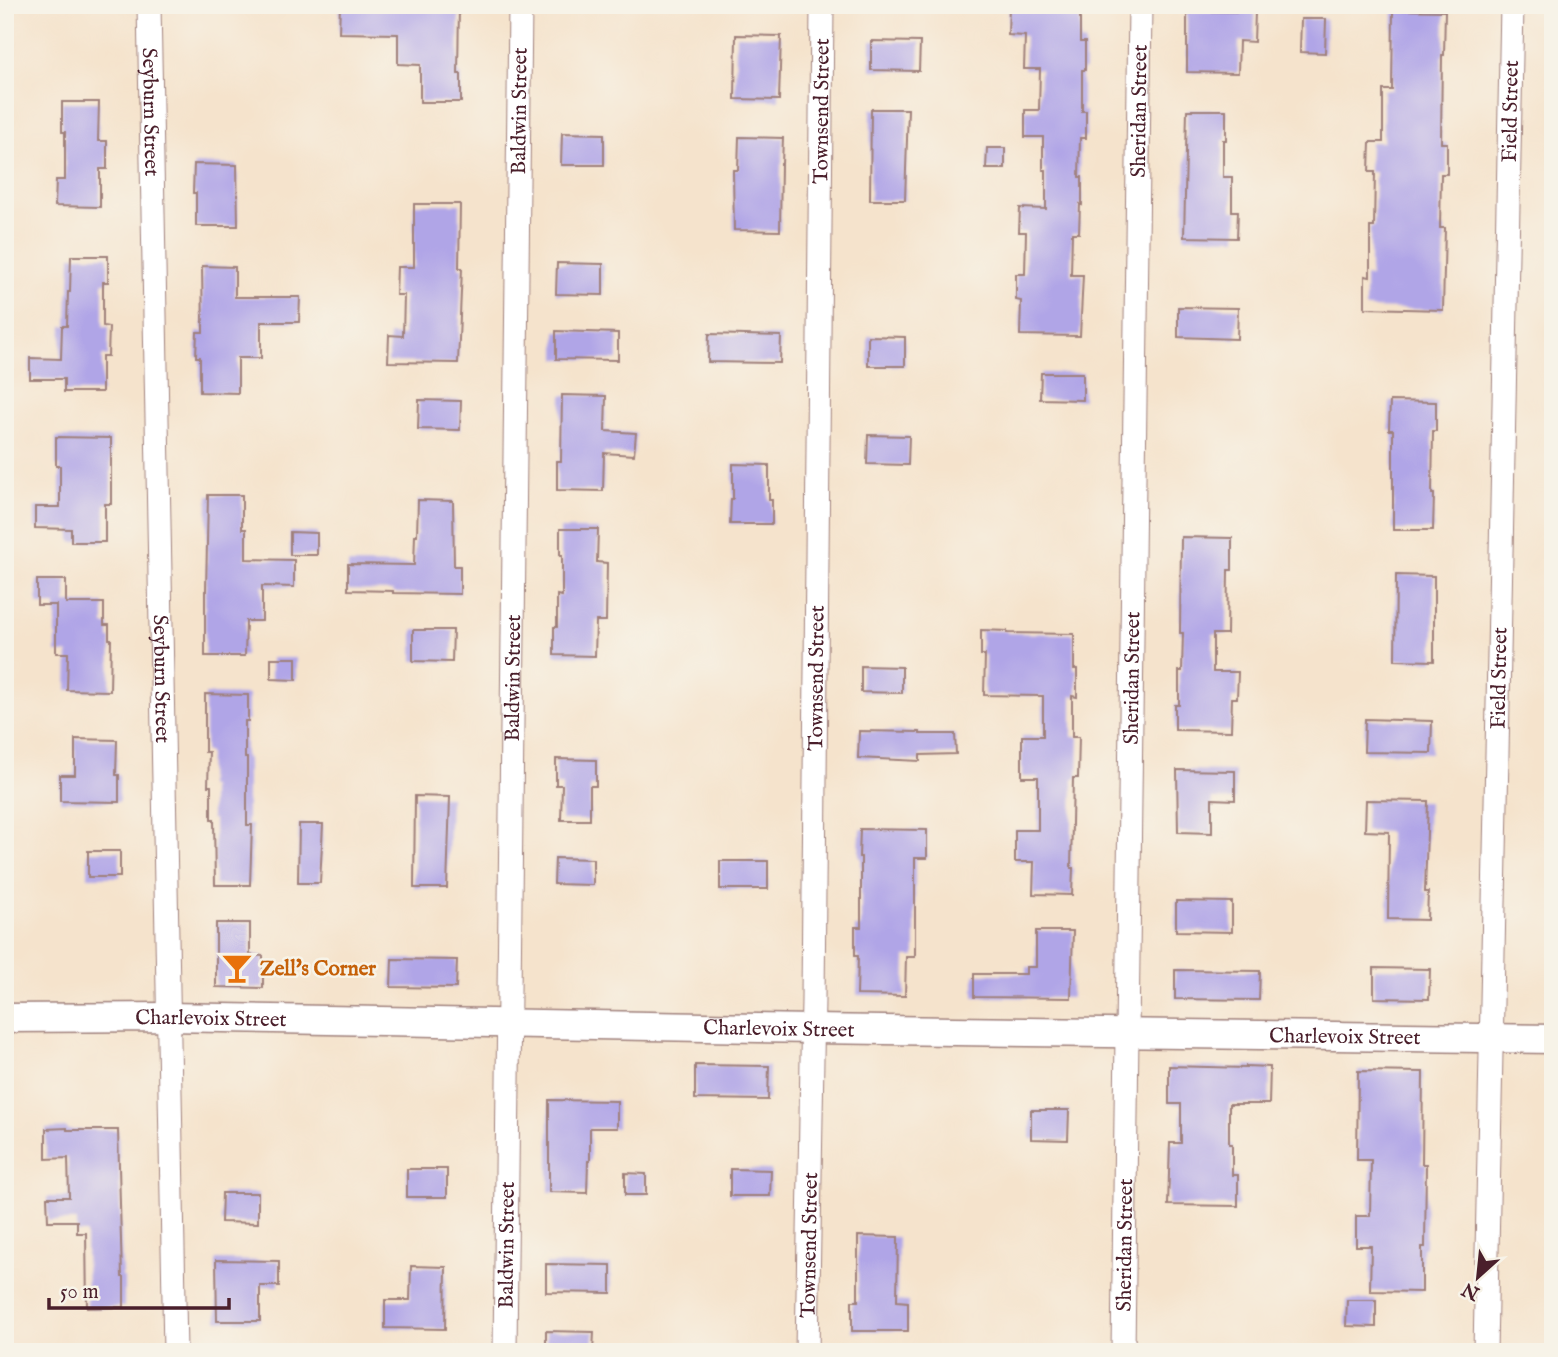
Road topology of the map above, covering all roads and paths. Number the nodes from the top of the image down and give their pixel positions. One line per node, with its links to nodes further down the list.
1 (149, 5): 7 (street, Seyburn Street)
2 (520, 5): 8 (street, Baldwin Street)
3 (822, 5): 9 (street, Townsend Street)
4 (1140, 5): 10 (street, Sheridan Street)
5 (1512, 5): 11 (street, Field Street)
6 (5, 1017): 7 (street, Charlevoix Street)
7 (168, 1017): 8 (street, Charlevoix Street); 13 (street, Seyburn Street)
8 (509, 1022): 9 (street, Charlevoix Street); 14 (street, Baldwin Street)
9 (813, 1029): 10 (street, Charlevoix Street); 15 (street, Townsend Street)
10 (1127, 1033): 11 (street, Charlevoix Street); 16 (street, Sheridan Street)
11 (1492, 1038): 12 (street, Charlevoix Street); 17 (street, Field Street)
12 (1553, 1039)
13 (175, 1352)
14 (505, 1352)
15 (807, 1352)
16 (1123, 1352)
17 (1485, 1352)

